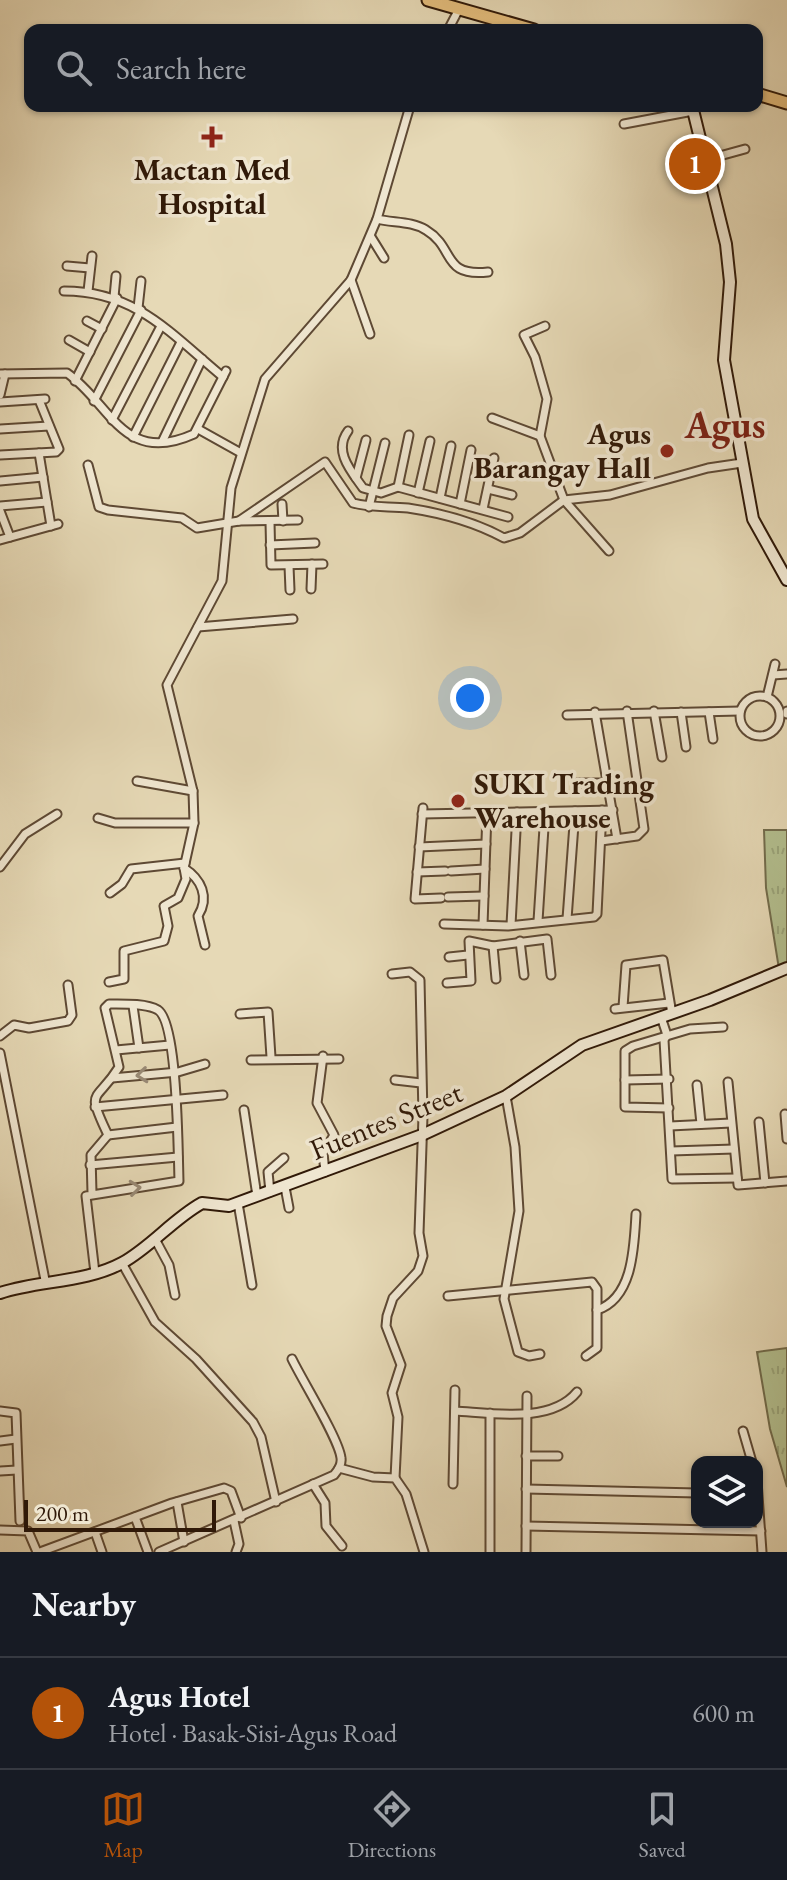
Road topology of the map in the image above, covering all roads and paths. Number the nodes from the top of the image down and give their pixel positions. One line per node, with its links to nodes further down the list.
1 (428, 0): 2 (main road)
2 (459, 9): 3 (street); 4 (main road)
3 (451, 24)
4 (511, 24)
5 (763, 96): 6 (main road)
6 (787, 103)
7 (408, 112): 13 (street)
8 (679, 112): 10 (street)
9 (694, 112): 12 (street)
10 (624, 124)
11 (745, 149): 12 (street)
12 (705, 160): 60 (street)
13 (377, 219): 14 (street); 19 (street)
14 (371, 237): 16 (street); 21 (street)
15 (92, 256): 18 (street)
16 (384, 258)
17 (67, 266): 18 (street)
18 (90, 268): 24 (street)
19 (488, 272)
20 (116, 276): 25 (street)
21 (351, 280): 31 (street); 57 (street)
22 (141, 281): 26 (street)
23 (64, 291): 24 (street)
24 (88, 291): 25 (street)
25 (116, 298): 26 (street); 30 (street)
26 (140, 309): 28 (street); 39 (street)
27 (87, 321): 30 (street)
28 (161, 326): 33 (street); 42 (street)
29 (545, 326): 48 (street)
30 (102, 329): 34 (street)
31 (370, 334)
32 (69, 340): 34 (street)
33 (181, 342): 35 (street); 49 (street)
34 (90, 352): 37 (street)
35 (202, 359): 45 (street); 50 (street)
36 (2, 374): 37 (street); 38 (street)
37 (75, 381): 39 (street)
38 (0, 395)
39 (94, 401): 42 (street)
40 (0, 402): 43 (street)
41 (492, 418): 48 (street)
42 (112, 420): 49 (street)
43 (49, 426): 44 (street); 56 (street)
44 (0, 429)
45 (198, 429): 50 (street); 57 (street)
46 (348, 431): 65 (street)
47 (409, 435): 67 (street)
48 (540, 436): 73 (street)
49 (133, 437): 50 (street)
50 (163, 440)
51 (366, 440): 65 (street)
52 (430, 441): 70 (street)
53 (385, 443): 69 (street)
54 (451, 446): 72 (street)
55 (471, 450): 76 (street)
56 (39, 453): 58 (street); 64 (street)
57 (241, 453): 84 (street)
58 (0, 455)
59 (494, 458): 62 (street)
60 (742, 463): 73 (street); 94 (street)
61 (88, 465): 84 (street)
62 (492, 468): 63 (street); 68 (street)
63 (509, 471)
64 (43, 477): 66 (street); 74 (street)
65 (356, 478): 69 (street)
66 (0, 481)
67 (398, 487): 69 (street); 70 (street)
68 (488, 489): 71 (street); 79 (street)
69 (372, 493): 77 (street)
70 (418, 493): 72 (street)
71 (512, 495)
72 (440, 498): 76 (street)
73 (564, 500): 77 (street); 90 (street)
74 (47, 502): 78 (street); 86 (street)
75 (282, 504): 83 (street)
76 (460, 504): 79 (street)
77 (369, 507): 82 (street)
78 (0, 508): 86 (street)
79 (483, 509): 80 (street)
80 (508, 517)
81 (298, 520): 83 (street)
82 (239, 521): 84 (street); 85 (street)
83 (283, 521): 85 (street)
84 (228, 522): 98 (street)
85 (270, 522): 89 (street)
86 (10, 537): 87 (street)
87 (0, 540)
88 (315, 543): 89 (street)
89 (270, 545): 93 (street)
90 (609, 551)
91 (312, 564): 92 (street); 93 (street); 95 (street)
92 (323, 564)
93 (289, 566): 96 (street)
94 (787, 580)
95 (311, 589)
96 (290, 590)
97 (293, 619): 98 (street)
98 (198, 627): 117 (street)
99 (775, 664): 101 (street)
100 (787, 674): 101 (street)
101 (773, 675): 102 (street)
102 (767, 697): 105 (street); 109 (street)
103 (627, 711): 104 (street); 106 (street); 127 (street)
104 (654, 711): 107 (street); 113 (street)
105 (740, 711): 108 (street); 109 (street)
106 (595, 712): 110 (street); 116 (street)
107 (681, 712): 108 (street); 112 (street)
108 (709, 712): 111 (street)
109 (785, 712)
110 (567, 715)
111 (713, 739)
112 (686, 747)
113 (662, 757)
114 (137, 781): 117 (street)
115 (577, 783): 116 (street)
116 (606, 783): 119 (street)
117 (193, 791): 126 (street)
118 (602, 810): 119 (street); 120 (street); 128 (street)
119 (613, 810): 127 (street)
120 (575, 811): 122 (street); 137 (street)
121 (517, 812): 122 (street); 123 (street); 141 (street)
122 (545, 812): 138 (street)
123 (487, 813): 129 (street); 130 (street)
124 (57, 814): 132 (street)
125 (98, 818): 126 (street)
126 (194, 823): 131 (street)
127 (617, 839): 128 (street)
128 (601, 841): 137 (street)
129 (486, 844): 130 (street); 133 (street)
130 (419, 847): 134 (street)
131 (185, 866): 135 (street); 144 (street); 153 (street)
132 (0, 867)
133 (485, 869): 134 (street); 136 (street)
134 (417, 872): 136 (street)
135 (110, 893)
136 (484, 896): 140 (street)
137 (567, 919): 138 (street)
138 (538, 921): 141 (street)
139 (444, 924): 140 (street)
140 (483, 925): 141 (street)
141 (509, 926): 143 (street)
142 (520, 941): 143 (street); 150 (street); 151 (street)
143 (510, 943): 145 (street)
144 (205, 945)
145 (493, 946): 146 (street); 152 (street)
146 (468, 955): 147 (street); 154 (street)
147 (449, 957)
148 (787, 968): 157 (street, Fuentes Street)
149 (392, 974): 179 (street)
150 (524, 975)
151 (551, 975)
152 (496, 979)
153 (109, 982)
154 (447, 983)
155 (68, 985): 162 (street)
156 (133, 1006): 159 (street); 165 (street); 166 (street)
157 (664, 1013): 157 (street); 163 (street); 182 (street, Fuentes Street)
158 (240, 1014): 169 (street)
159 (166, 1022): 160 (street); 164 (street)
160 (156, 1024)
161 (723, 1027): 163 (street)
162 (0, 1036)
163 (664, 1037): 175 (street); 177 (street)
164 (170, 1045): 165 (street); 173 (street)
165 (139, 1048): 166 (street)
166 (116, 1050): 174 (street)
167 (0, 1053): 216 (street)
168 (323, 1056): 169 (street); 170 (street); 202 (street)
169 (271, 1057): 171 (street)
170 (339, 1059)
171 (251, 1060)
172 (205, 1064): 173 (street)
173 (173, 1072): 174 (street, one-way to 174); 183 (street)
174 (112, 1078): 184 (street)
175 (669, 1079): 177 (street); 185 (street)
176 (395, 1080): 179 (street)
177 (625, 1080): 185 (street)
178 (728, 1082): 189 (street)
179 (421, 1083): 195 (street)
180 (697, 1085): 190 (street)
181 (223, 1095): 183 (street)
182 (506, 1096): 195 (street, Fuentes Street); 218 (street)
183 (175, 1100): 184 (street); 192 (street)
184 (95, 1107): 194 (street)
185 (669, 1108): 191 (street)
186 (244, 1110): 209 (street)
187 (785, 1114): 193 (street)
188 (759, 1122): 205 (street)
189 (731, 1123): 190 (street); 197 (street)
190 (701, 1124): 191 (street)
191 (670, 1126): 198 (street)
192 (177, 1127): 194 (street); 199 (street)
193 (786, 1127): 196 (street)
194 (108, 1135): 201 (street)
195 (422, 1135): 202 (street, Fuentes Street); 242 (street)
196 (787, 1139)
197 (734, 1149): 198 (street); 204 (street)
198 (671, 1151): 204 (street)
199 (178, 1157): 201 (street); 208 (street, one-way to 199)
200 (284, 1158): 207 (street)
201 (90, 1165): 208 (street)
202 (325, 1172): 206 (street, Fuentes Street)
203 (787, 1181): 205 (street)
204 (738, 1182): 205 (street)
205 (765, 1183)
206 (285, 1187): 207 (street, Fuentes Street); 211 (street)
207 (270, 1192): 209 (street, Fuentes Street)
208 (92, 1193): 215 (street)
209 (257, 1196): 210 (street, Fuentes Street)
210 (238, 1203): 213 (street, Fuentes Street); 217 (street)
211 (289, 1208)
212 (636, 1214): 222 (street)
213 (155, 1239): 214 (street, Fuentes Street); 220 (street)
214 (122, 1263): 215 (street, Fuentes Street); 248 (street)
215 (95, 1273): 216 (street, Fuentes Street)
216 (45, 1280): 219 (street, Fuentes Street)
217 (252, 1285)
218 (507, 1290): 221 (street); 222 (street); 223 (street)
219 (0, 1293)
220 (175, 1295)
221 (448, 1296)
222 (597, 1310): 224 (street)
223 (540, 1354)
224 (586, 1356)
225 (292, 1359): 239 (street)
226 (455, 1390): 230 (street)
227 (577, 1392): 232 (street)
228 (527, 1396): 232 (street)
229 (0, 1411): 234 (street)
230 (455, 1411): 231 (street); 244 (street)
231 (490, 1413): 232 (street); 265 (street)
232 (526, 1413): 236 (street)
233 (743, 1431): 238 (street)
234 (16, 1439): 235 (street); 240 (street)
235 (0, 1441)
236 (526, 1456): 237 (street); 245 (street)
237 (558, 1456)
238 (750, 1456)
239 (339, 1468): 242 (street); 243 (street)
240 (17, 1470): 241 (street); 251 (street)
241 (0, 1471)
242 (395, 1478): 264 (street)
243 (313, 1484): 248 (street); 258 (street)
244 (453, 1484)
245 (526, 1489): 246 (street); 252 (street)
246 (691, 1493)
247 (177, 1502): 249 (street); 250 (street); 257 (street)
248 (276, 1502): 250 (street)
249 (135, 1517): 256 (street); 261 (street)
250 (237, 1520): 257 (street); 263 (street)
251 (20, 1521)
252 (526, 1526): 255 (street); 266 (street)
253 (761, 1528): 255 (street)
254 (0, 1530): 259 (street)
255 (761, 1531): 267 (street)
256 (95, 1532): 259 (street); 260 (street)
257 (184, 1542): 262 (street)
258 (342, 1546)
259 (38, 1552)
260 (102, 1552)
261 (148, 1552)
262 (159, 1552)
263 (236, 1552)
264 (424, 1552)
265 (490, 1552)
266 (526, 1552)
267 (762, 1552)

